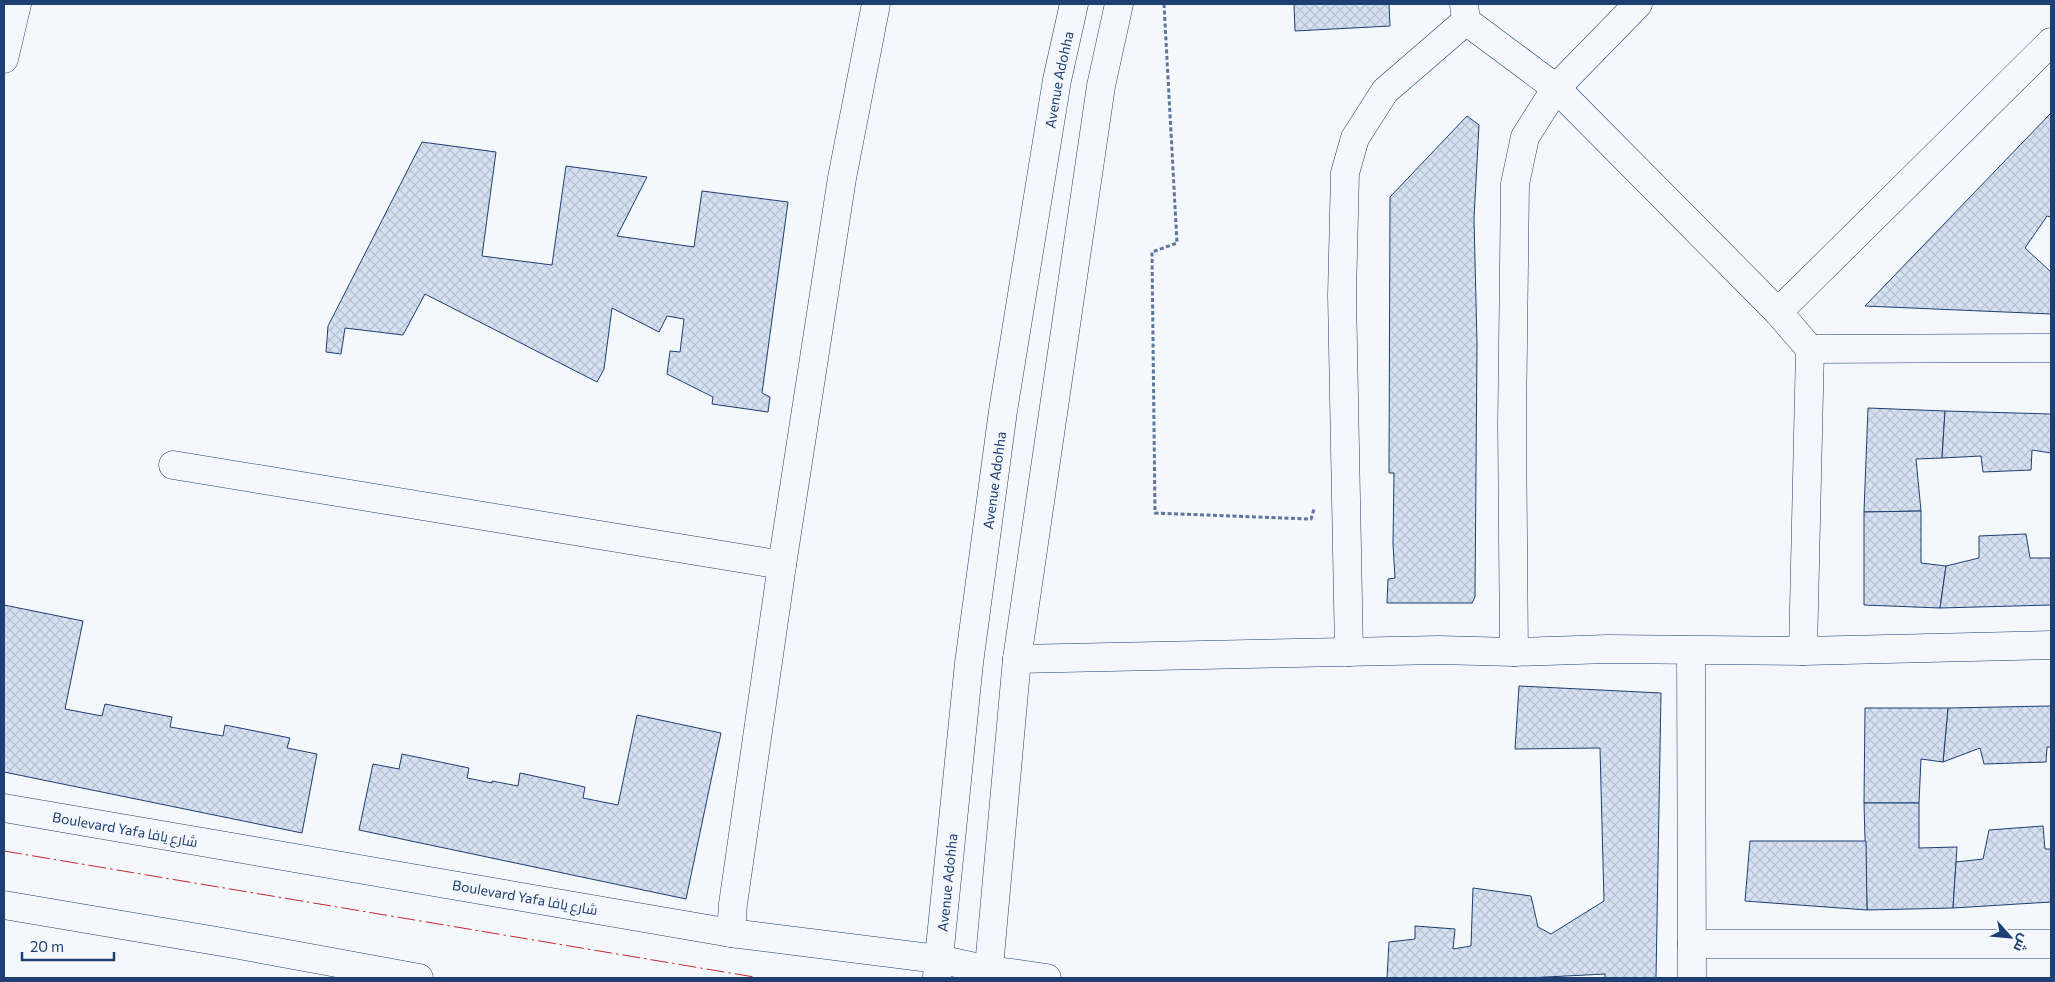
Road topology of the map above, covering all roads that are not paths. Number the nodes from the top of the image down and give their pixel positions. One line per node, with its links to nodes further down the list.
1 (16, 4): 8 (street)
2 (876, 4): 14 (street)
3 (1074, 4): 26 (street, Avenue Adohha)
4 (1119, 4): 20 (street)
5 (1638, 4): 9 (street)
6 (1465, 12): 9 (street); 18 (street)
7 (2051, 42): 10 (street)
8 (4, 59)
9 (1556, 88): 10 (street); 19 (street)
10 (1778, 312): 12 (street)
11 (2051, 348): 12 (street)
12 (1810, 349): 17 (street)
13 (173, 465): 14 (street)
14 (782, 565): 23 (street)
15 (2051, 645): 17 (street)
16 (1691, 651): 17 (street); 19 (street); 24 (street)
17 (1803, 651)
18 (1349, 652): 19 (street); 20 (street)
19 (1514, 652)
20 (1017, 659): 27 (street)
21 (4, 808): 23 (street, Boulevard Yafa شارع يافا)
22 (4, 905): 28 (street)
23 (731, 933): 26 (street, Boulevard Yafa شارع يافا)
24 (1692, 944): 25 (street); 30 (street)
25 (2051, 944)
26 (938, 969): 27 (street, Boulevard Yafa شارع يافا)
27 (988, 974): 29 (street, Boulevard Yafa شارع يافا)
28 (419, 978)
29 (1046, 978)
30 (1692, 978)

